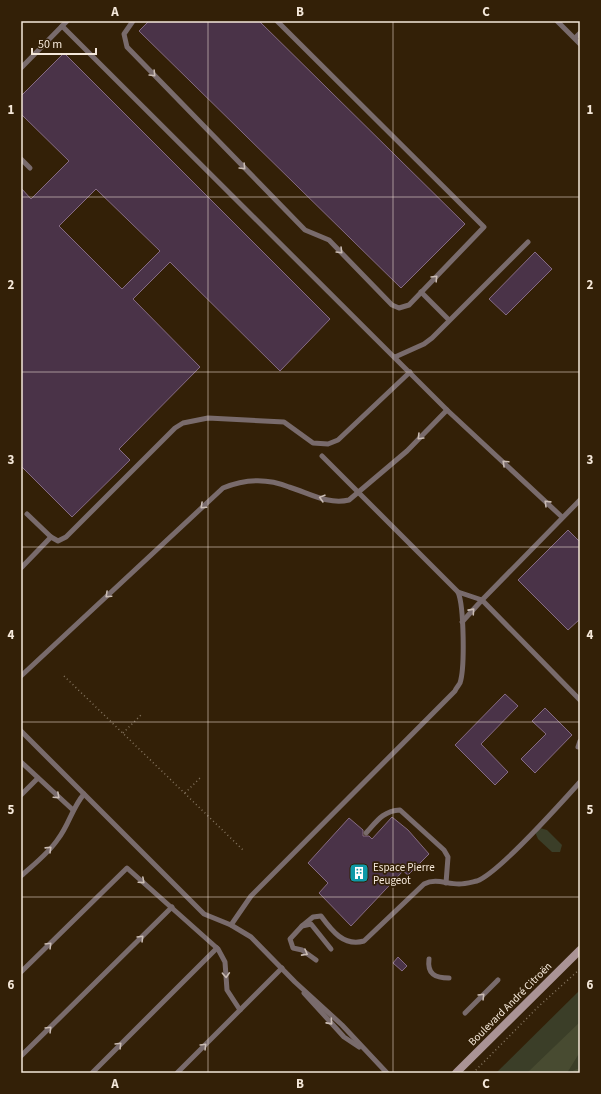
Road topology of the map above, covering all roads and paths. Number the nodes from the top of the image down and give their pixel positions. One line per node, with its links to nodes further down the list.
1 (67, 21): 5 (lane)
2 (133, 21): 13 (lane, one-way to 13)
3 (277, 21): 13 (lane, one-way to 3)
4 (557, 21): 7 (lane)
5 (62, 26): 9 (lane); 15 (lane)
6 (580, 33): 7 (lane)
7 (575, 38): 8 (lane)
8 (580, 44)
9 (21, 68)
10 (21, 159): 11 (lane)
11 (30, 168)
12 (528, 242): 14 (lane)
13 (422, 292): 14 (lane)
14 (449, 320): 15 (lane)
15 (395, 357): 16 (lane)
16 (410, 372): 17 (lane); 23 (lane)
17 (447, 410): 19 (lane, one-way to 19); 22 (lane, one-way to 17)
18 (322, 456): 19 (lane)
19 (358, 493): 25 (lane); 28 (lane, one-way to 28)
20 (580, 500): 22 (lane)
21 (27, 514): 23 (lane)
22 (562, 517): 26 (lane)
23 (51, 538): 24 (lane)
24 (21, 568)
25 (458, 592): 26 (lane); 27 (lane)
26 (482, 600): 27 (lane, one-way to 26); 30 (lane)
27 (462, 622): 50 (lane)
28 (21, 676)
29 (64, 676): 33 (path)
30 (580, 700)
31 (141, 715): 33 (path)
32 (21, 731): 40 (lane)
33 (123, 734): 41 (path)
34 (580, 741): 35 (lane)
35 (580, 745)
36 (21, 762): 38 (lane)
37 (202, 776): 41 (path)
38 (38, 778): 42 (lane); 43 (lane, one-way to 43)
39 (580, 782): 47 (lane)
40 (84, 794): 43 (lane); 50 (lane)
41 (185, 794): 45 (path)
42 (21, 795)
43 (73, 810): 46 (lane, one-way to 43)
44 (366, 833): 47 (lane)
45 (243, 850)
46 (21, 876)
47 (446, 883): 49 (lane)
48 (172, 907): 53 (lane); 60 (lane, one-way to 48); 65 (lane, one-way to 48)
49 (325, 922): 51 (lane); 52 (lane)
50 (231, 925): 58 (lane)
51 (302, 926): 52 (lane); 57 (lane, one-way to 57)
52 (315, 929): 54 (lane)
53 (217, 948): 63 (lane, one-way to 63); 66 (lane, one-way to 53)
54 (331, 949)
55 (580, 950): 69 (main road, Boulevard André Citroën)
56 (429, 959): 61 (lane)
57 (316, 960)
58 (282, 968): 63 (lane); 68 (lane)
59 (580, 969): 70 (path)
60 (21, 972)
61 (449, 978)
62 (498, 980): 64 (lane, one-way to 62)
63 (240, 1010): 67 (lane, one-way to 63)
64 (465, 1012)
65 (21, 1056)
66 (92, 1073)
67 (177, 1073)
68 (387, 1073)
69 (456, 1073)
70 (473, 1073)

